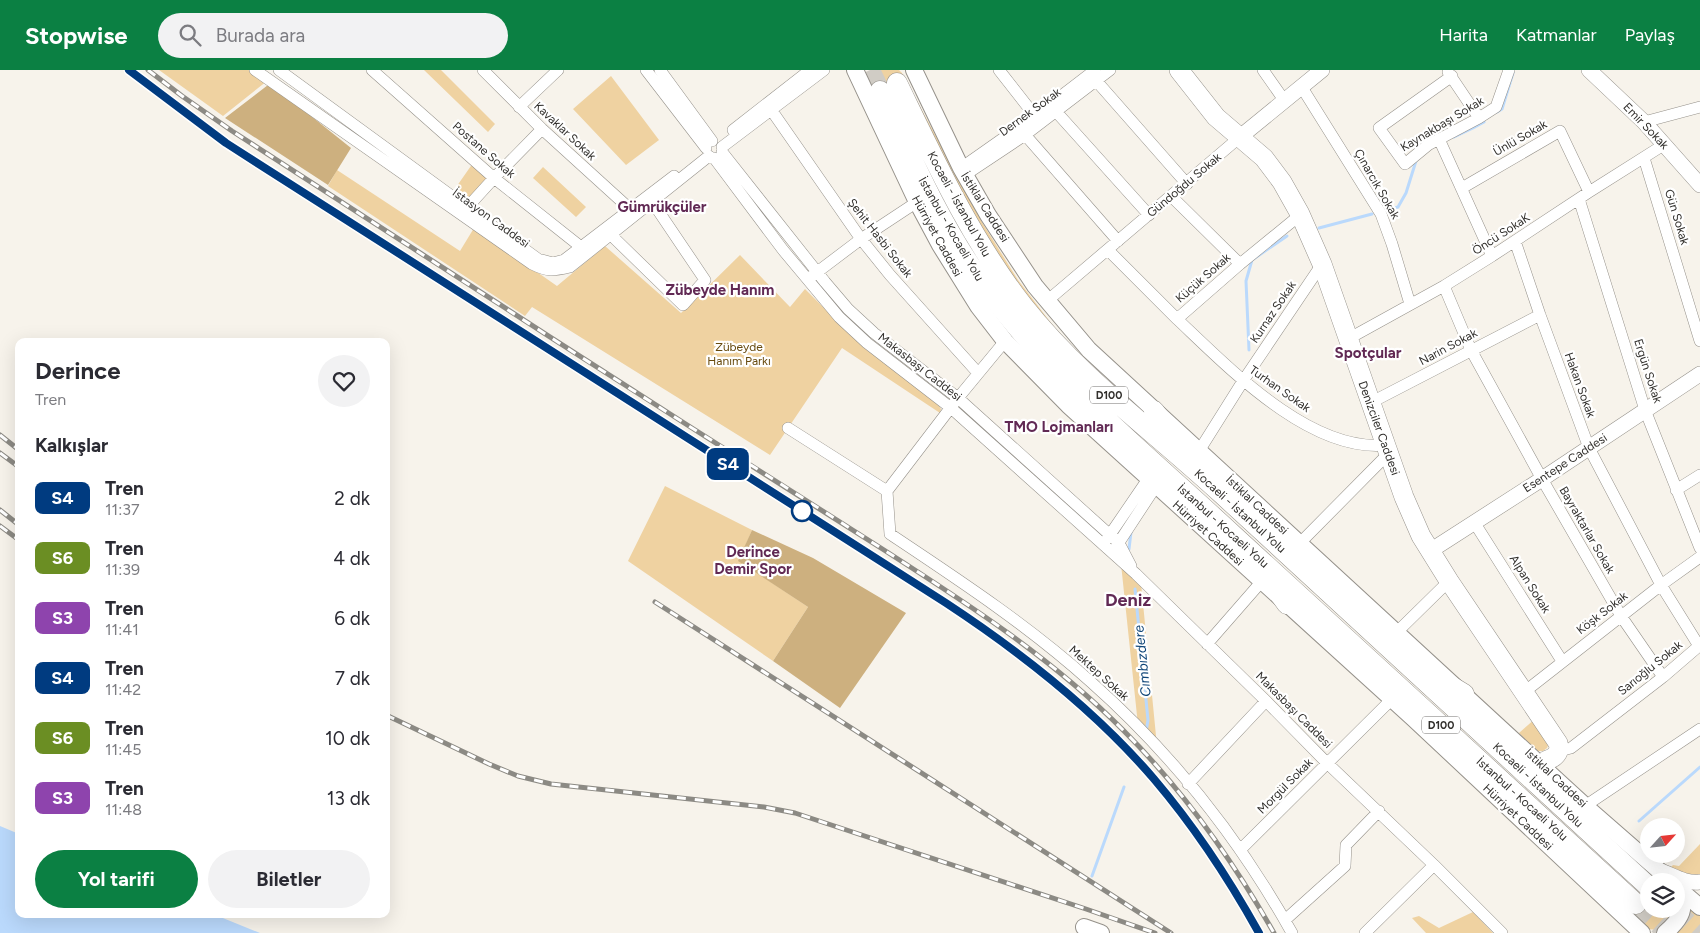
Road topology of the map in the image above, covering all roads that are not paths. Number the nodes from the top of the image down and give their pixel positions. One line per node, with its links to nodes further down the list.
1 (255, 70): 22 (street, İstasyon Caddesi)
2 (372, 70): 41 (street, Postane Sokak)
3 (483, 70): 26 (street, Kavaklar Sokak)
4 (558, 70): 26 (street)
5 (646, 70): 38 (street, Makasbaşı Caddesi)
6 (660, 70): 38 (street, Makasbaşı Caddesi)
7 (824, 70): 29 (street, İstasyon Caddesi)
8 (855, 70): 24 (main road, Hürriyet Caddesi)
9 (870, 70): 24 (main road)
10 (914, 70): 40 (main road, İstiklal Caddesi)
11 (999, 70): 30 (street)
12 (1110, 70): 21 (street, Dernek Sokak)
13 (1179, 70): 35 (main road, Denizciler Caddesi)
14 (1263, 70): 25 (street)
15 (1322, 70): 23 (street, Gündoğdu Sokak)
16 (1509, 70): 31 (street, Kaynakbaşı Sokak)
17 (1589, 70): 32 (street, Emir Sokak)
18 (283, 71): 22 (street); 51 (street, İstasyon Caddesi)
19 (804, 72): 38 (street)
20 (1449, 73): 31 (street); 36 (street, Kaynakbaşı Sokak)
21 (1092, 74): 27 (street, Dernek Sokak); 42 (street)
22 (272, 81): 51 (street, İstasyon Caddesi)
23 (1301, 86): 25 (street, Gündoğdu Sokak); 67 (street, Çınarcık Sokak)
24 (881, 88): 48 (main road, Hürriyet Caddesi); 87 (highway, Kocaeli - İstanbul Yolu / D100); 96 (highway, İstanbul - Kocaeli Yolu / D100)
25 (1284, 100): 35 (street, Gündoğdu Sokak)
26 (519, 107): 33 (street, Kavaklar Sokak)
27 (1053, 108): 30 (street, Dernek Sokak); 34 (street, Dernek Sokak); 52 (street)
28 (1700, 108): 32 (street)
29 (772, 110): 38 (street, İstasyon Caddesi); 55 (street, Şehit Hasbi Sokak)
30 (1036, 116): 34 (street, Dernek Sokak)
31 (1479, 118): 36 (street, Kaynakbaşı Sokak)
32 (1644, 122): 37 (street, Emir Sokak)
33 (542, 129): 41 (street); 50 (street, Kavaklar Sokak)
34 (1022, 131): 40 (street, Dernek Sokak); 56 (street)
35 (1240, 137): 42 (street, Gündoğdu Sokak); 53 (main road, Denizciler Caddesi)
36 (1438, 139): 44 (street)
37 (1664, 144): 39 (street, Öncü SokaK); 43 (street, Emir Sokak)
38 (714, 150): 49 (street, İstasyon Caddesi); 50 (street, İstasyon Caddesi); 63 (street, Makasbaşı Caddesi); 64 (street, Makasbaşı Caddesi)
39 (1644, 158): 45 (street, Öncü SokaK); 72 (street, Gün Sokak)
40 (963, 172): 66 (main road, İstiklal Caddesi)
41 (494, 178): 51 (street); 58 (street, Postane Sokak)
42 (1187, 184): 46 (street, Gündoğdu Sokak)
43 (1700, 185)
44 (1462, 188): 45 (street, Ünlü Sokak); 60 (street)
45 (1589, 192): 47 (street, Öncü SokaK)
46 (1171, 196): 52 (street, Gündoğdu Sokak); 61 (street)
47 (1579, 199): 57 (street, Öncü SokaK); 80 (street, Ergün Sokak)
48 (917, 202): 55 (street); 71 (main road, Hürriyet Caddesi)
49 (653, 203): 54 (street, İstasyon Caddesi); 54 (street)
50 (630, 209): 58 (street, İstasyon Caddesi)
51 (465, 210): 54 (street, İstasyon Caddesi); 58 (street, İstasyon Caddesi)
52 (1149, 215): 56 (street, Gündoğdu Sokak)
53 (1300, 216): 61 (street, Küçük Sokak); 62 (main road, Denizciler Caddesi)
54 (611, 235)
55 (861, 239): 63 (street); 74 (street, Şehit Hasbi Sokak)
56 (1118, 241): 59 (street, Gündoğdu Sokak)
57 (1515, 241): 60 (street, Öncü SokaK); 68 (street, Hakan Sokak)
58 (581, 247)
59 (1108, 250): 66 (street, Gündoğdu Sokak); 69 (street, Küçük Sokak)
60 (1492, 256): 65 (street, Öncü SokaK)
61 (1240, 264): 69 (street, Küçük Sokak)
62 (1322, 264): 70 (main road, Denizciler Caddesi); 76 (street, Kurnaz Sokak)
63 (816, 272): 64 (street); 77 (street, Makasbaşı Caddesi)
64 (808, 281): 79 (street, Makasbaşı Caddesi)
65 (1444, 286): 67 (street, Öncü SokaK); 73 (street, Bayraktarlar Sokak)
66 (1047, 301): 81 (main road, İstiklal Caddesi)
67 (1410, 304): 70 (street, Öncü SokaK)
68 (1540, 315): 73 (street, Narin Sokak); 83 (street, Hakan Sokak)
69 (1177, 319): 76 (street, Turhan Sokak)
70 (1348, 339): 78 (main road, Denizciler Caddesi)
71 (1005, 340): 74 (street); 89 (main road, Hürriyet Caddesi)
72 (1700, 340)
73 (1471, 350): 78 (street, Narin Sokak); 88 (street, Bayraktarlar Sokak)
74 (978, 373): 77 (street)
75 (1700, 374): 80 (street, Esentepe Caddesi)
76 (1243, 381): 84 (street, Turhan Sokak); 85 (street, Kurnaz Sokak)
77 (958, 398): 79 (street); 93 (street, Makasbaşı Caddesi)
78 (1370, 403): 84 (main road, Denizciler Caddesi)
79 (951, 408): 91 (street); 94 (street, Makasbaşı Caddesi)
80 (1646, 410): 83 (street, Esentepe Caddesi); 90 (street, Ergün Sokak)
81 (1154, 411): 85 (main road, İstiklal Caddesi); 87 (highway)
82 (788, 428): 91 (street)
83 (1589, 448): 88 (street, Esentepe Caddesi); 104 (street, Hakan Sokak)
84 (1387, 449): 95 (street); 98 (main road, Denizciler Caddesi)
85 (1199, 451): 95 (main road, İstiklal Caddesi)
86 (1700, 475): 90 (street)
87 (1205, 478): 107 (highway, Kocaeli - İstanbul Yolu / D100)
88 (1542, 479): 92 (street, Esentepe Caddesi); 106 (street, Bayraktarlar Sokak)
89 (1152, 483): 93 (street); 102 (main road, Hürriyet Caddesi)
90 (1676, 490): 97 (street, Ergün Sokak)
91 (887, 491): 118 (street, Mektep Sokak)
92 (1474, 522): 98 (street, Esentepe Caddesi); 109 (street, Alpan Sokak)
93 (1115, 539): 94 (street); 99 (street); 101 (street, Makasbaşı Caddesi)
94 (1103, 544): 99 (street, Makasbaşı Caddesi)
95 (1299, 544): 107 (main road, İstiklal Caddesi)
96 (1245, 546): 105 (highway); 128 (highway, İstanbul - Kocaeli Yolu / D100)
97 (1700, 548)
98 (1430, 551): 103 (main road, Denizciler Caddesi)
99 (1113, 553): 101 (street, Makasbaşı Caddesi)
100 (1700, 557): 104 (street, Köşk Sokak)
101 (1136, 574): 108 (street, Makasbaşı Caddesi)
102 (1262, 581): 105 (main road, Hürriyet Caddesi); 108 (street)
103 (1448, 581): 107 (street); 111 (main road, Denizciler Caddesi)
104 (1661, 585): 106 (street, Köşk Sokak); 110 (street, Sarıoğlu Sokak)
105 (1286, 604): 113 (main road, Hürriyet Caddesi)
106 (1621, 616): 109 (street, Köşk Sokak); 110 (street, Bayraktarlar Sokak)
107 (1394, 641): 112 (highway); 123 (highway, Kocaeli - İstanbul Yolu / D100)
108 (1208, 644): 114 (street, Makasbaşı Caddesi)
109 (1562, 661): 111 (street, Köşk Sokak)
110 (1663, 676): 116 (street, Sarıoğlu Sokak)
111 (1523, 693): 116 (main road, Denizciler Caddesi)
112 (1464, 694): 116 (main road, İstiklal Caddesi)
113 (1391, 700): 117 (street, Morgül Sokak); 133 (main road, Hürriyet Caddesi)
114 (1266, 701): 117 (street, Makasbaşı Caddesi); 118 (street)
115 (1700, 729): 119 (street)
116 (1546, 756): 119 (main road, İstiklal Caddesi)
117 (1327, 763): 120 (street, Makasbaşı Caddesi); 121 (street, Morgül Sokak)
118 (1188, 784): 121 (street, Mektep Sokak)
119 (1585, 806): 124 (main road, İstiklal Caddesi)
120 (1379, 811): 122 (street, Makasbaşı Caddesi); 131 (street)
121 (1240, 850): 131 (street, Mektep Sokak)
122 (1434, 865): 136 (street); 137 (street, Makasbaşı Caddesi)
123 (1647, 873)
124 (1648, 873)
125 (1685, 881): 126 (street)
126 (1700, 882)
127 (1685, 894): 129 (main road, İstiklal Caddesi)
128 (1636, 904)
129 (1700, 907)
130 (1679, 918): 138 (main road)
131 (1285, 920): 135 (street, Mektep Sokak)
132 (1084, 928): 134 (main road)
133 (1637, 931)
134 (1101, 933)
135 (1292, 933)
136 (1365, 933)
137 (1502, 933)
138 (1665, 933)

